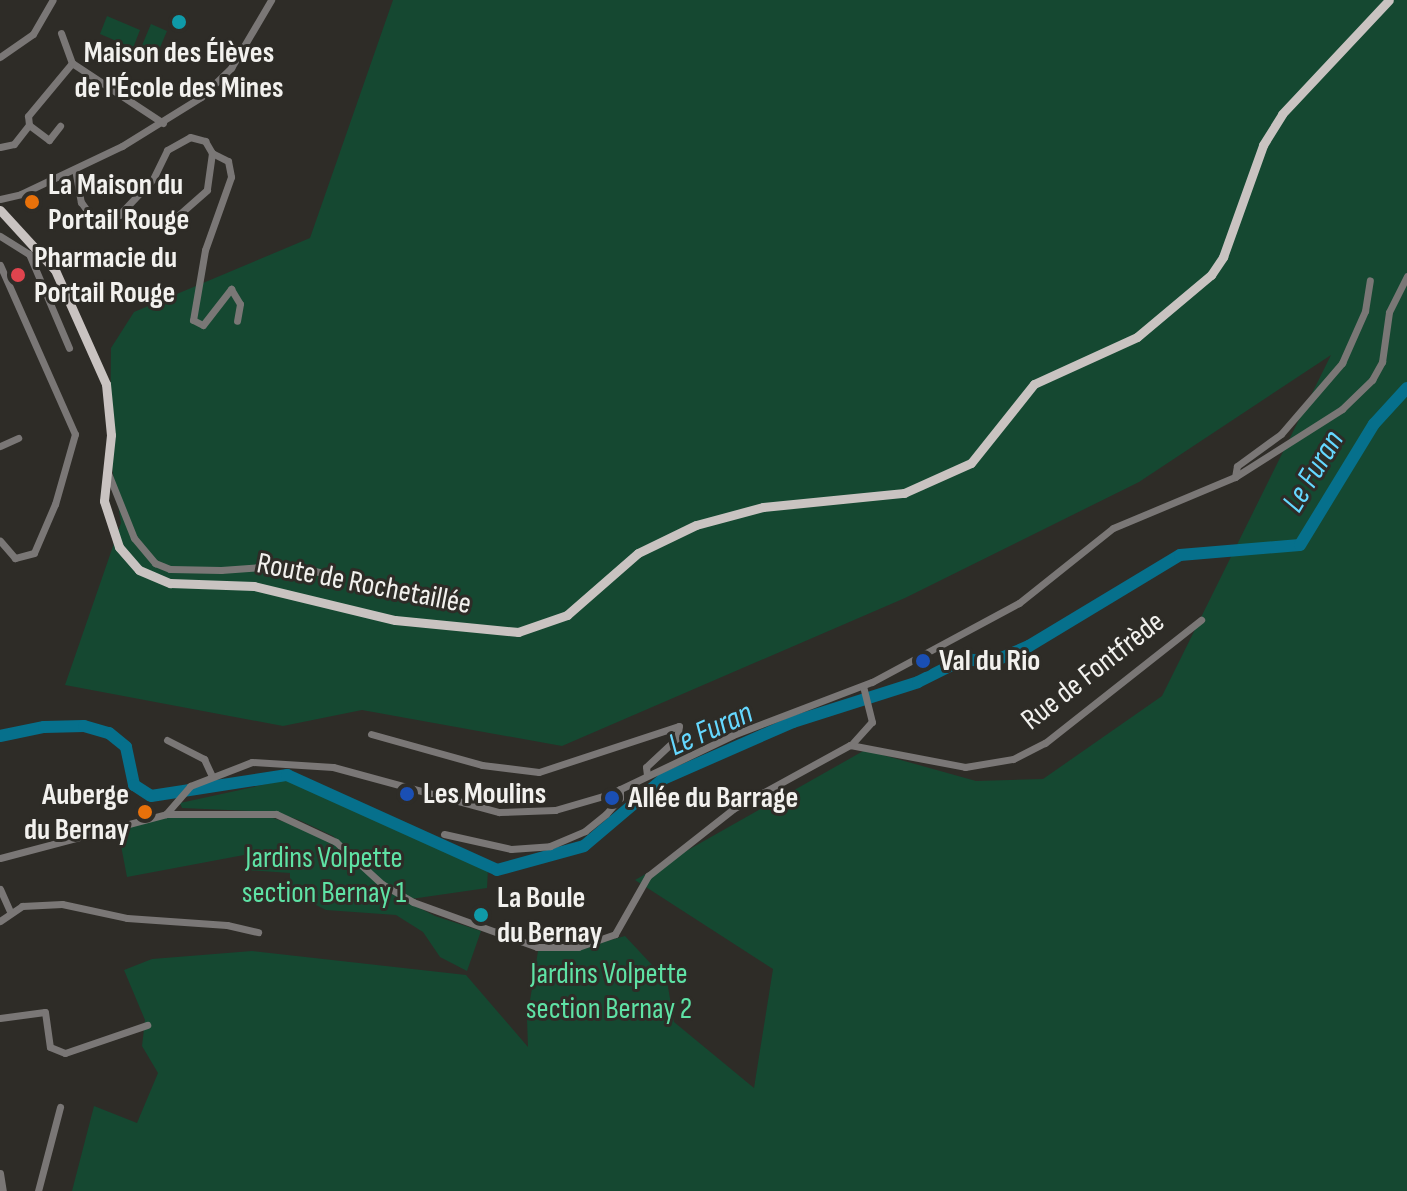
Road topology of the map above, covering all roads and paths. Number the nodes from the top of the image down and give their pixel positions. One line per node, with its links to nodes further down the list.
1 (53, 0): 5 (street)
2 (271, 0): 7 (street)
3 (1389, 0): 24 (main road, Route de Rochetaillée)
4 (61, 33): 6 (street)
5 (0, 57)
6 (72, 63): 7 (street); 8 (street)
7 (163, 123): 12 (street)
8 (29, 125): 9 (street); 10 (street)
9 (60, 126)
10 (0, 147)
11 (212, 153): 12 (street); 15 (street); 20 (street)
12 (75, 169): 13 (street)
13 (0, 199)
14 (0, 210): 24 (main road, Route de Rochetaillée)
15 (166, 226)
16 (0, 236): 21 (street)
17 (0, 265): 26 (street)
18 (1407, 276): 25 (street)
19 (1370, 280): 25 (street)
20 (237, 321)
21 (69, 348)
22 (18, 438): 23 (street)
23 (0, 446)
24 (106, 468): 27 (street)
25 (1235, 477): 29 (street)
26 (0, 541)
27 (328, 574)
28 (1201, 620): 32 (street, Rue de Fontfrède)
29 (864, 688): 32 (street); 34 (street)
30 (371, 734): 34 (street)
31 (167, 740): 33 (street)
32 (850, 745): 36 (street)
33 (211, 774): 35 (street); 36 (street)
34 (647, 775): 35 (street)
35 (620, 789): 37 (street)
36 (166, 814): 38 (street)
37 (444, 834)
38 (0, 858)
39 (0, 889): 40 (street)
40 (10, 911): 41 (street); 42 (street)
41 (0, 921)
42 (258, 932)
43 (1, 1020): 44 (street)
44 (147, 1025)
45 (60, 1107): 48 (street)
46 (0, 1173): 47 (street)
47 (3, 1191)
48 (38, 1191)

